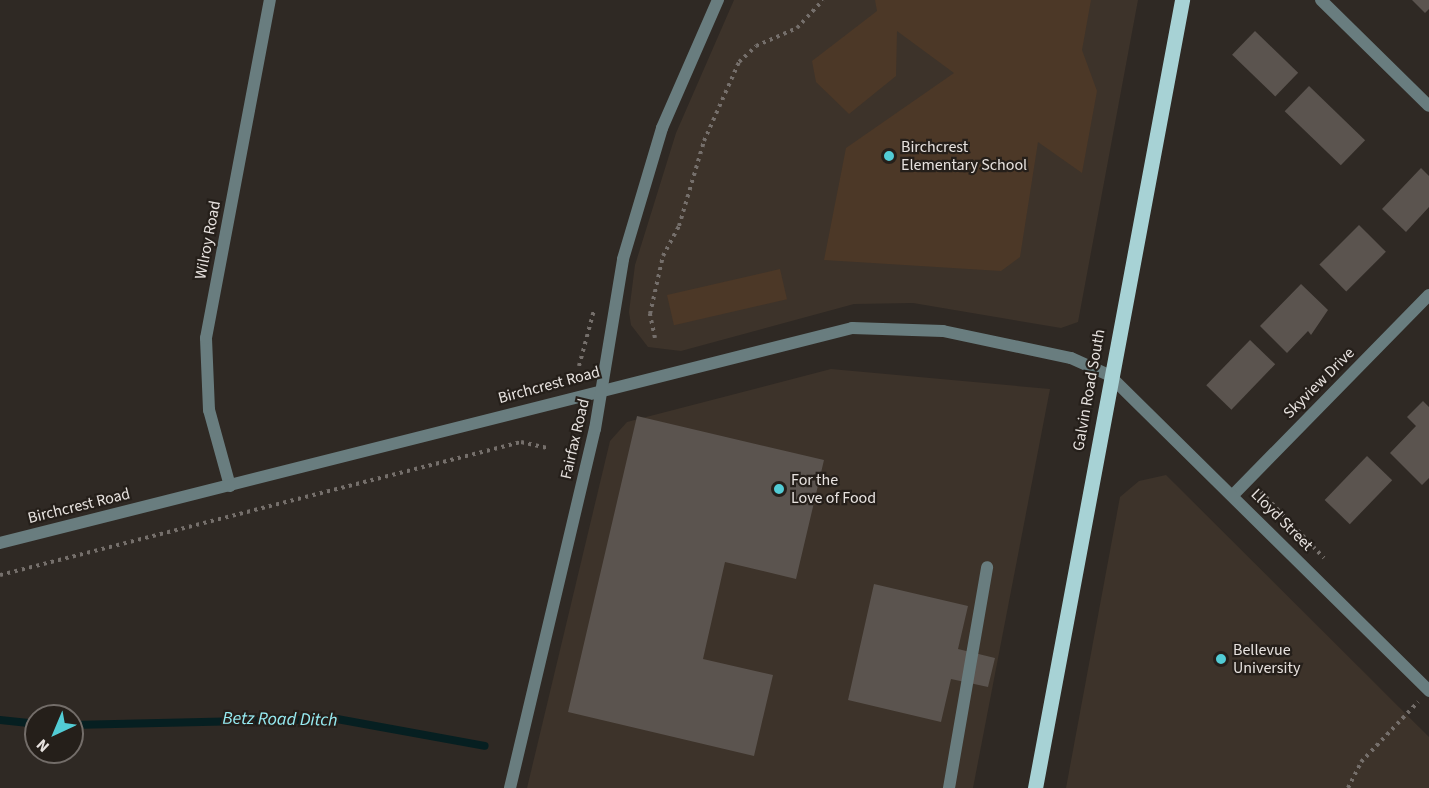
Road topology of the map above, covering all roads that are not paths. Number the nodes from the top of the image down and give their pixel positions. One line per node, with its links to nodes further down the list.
1 (270, 0): 9 (street, Wilroy Road)
2 (718, 0): 8 (street, Fairfax Road)
3 (1182, 0): 7 (main road, Galvin Road South)
4 (1321, 0): 5 (street)
5 (1429, 106)
6 (1429, 295): 10 (street, Skyview Drive)
7 (1109, 375): 8 (street, Birchcrest Road); 10 (street, Lloyd Street); 16 (main road, Galvin Road South)
8 (604, 387): 9 (street, Birchcrest Road); 14 (street, Fairfax Road)
9 (230, 486): 11 (street, Birchcrest Road)
10 (1233, 495): 13 (street, Lloyd Street)
11 (0, 543)
12 (987, 567): 15 (street)
13 (1429, 691)
14 (510, 788)
15 (950, 788)
16 (1035, 788)

